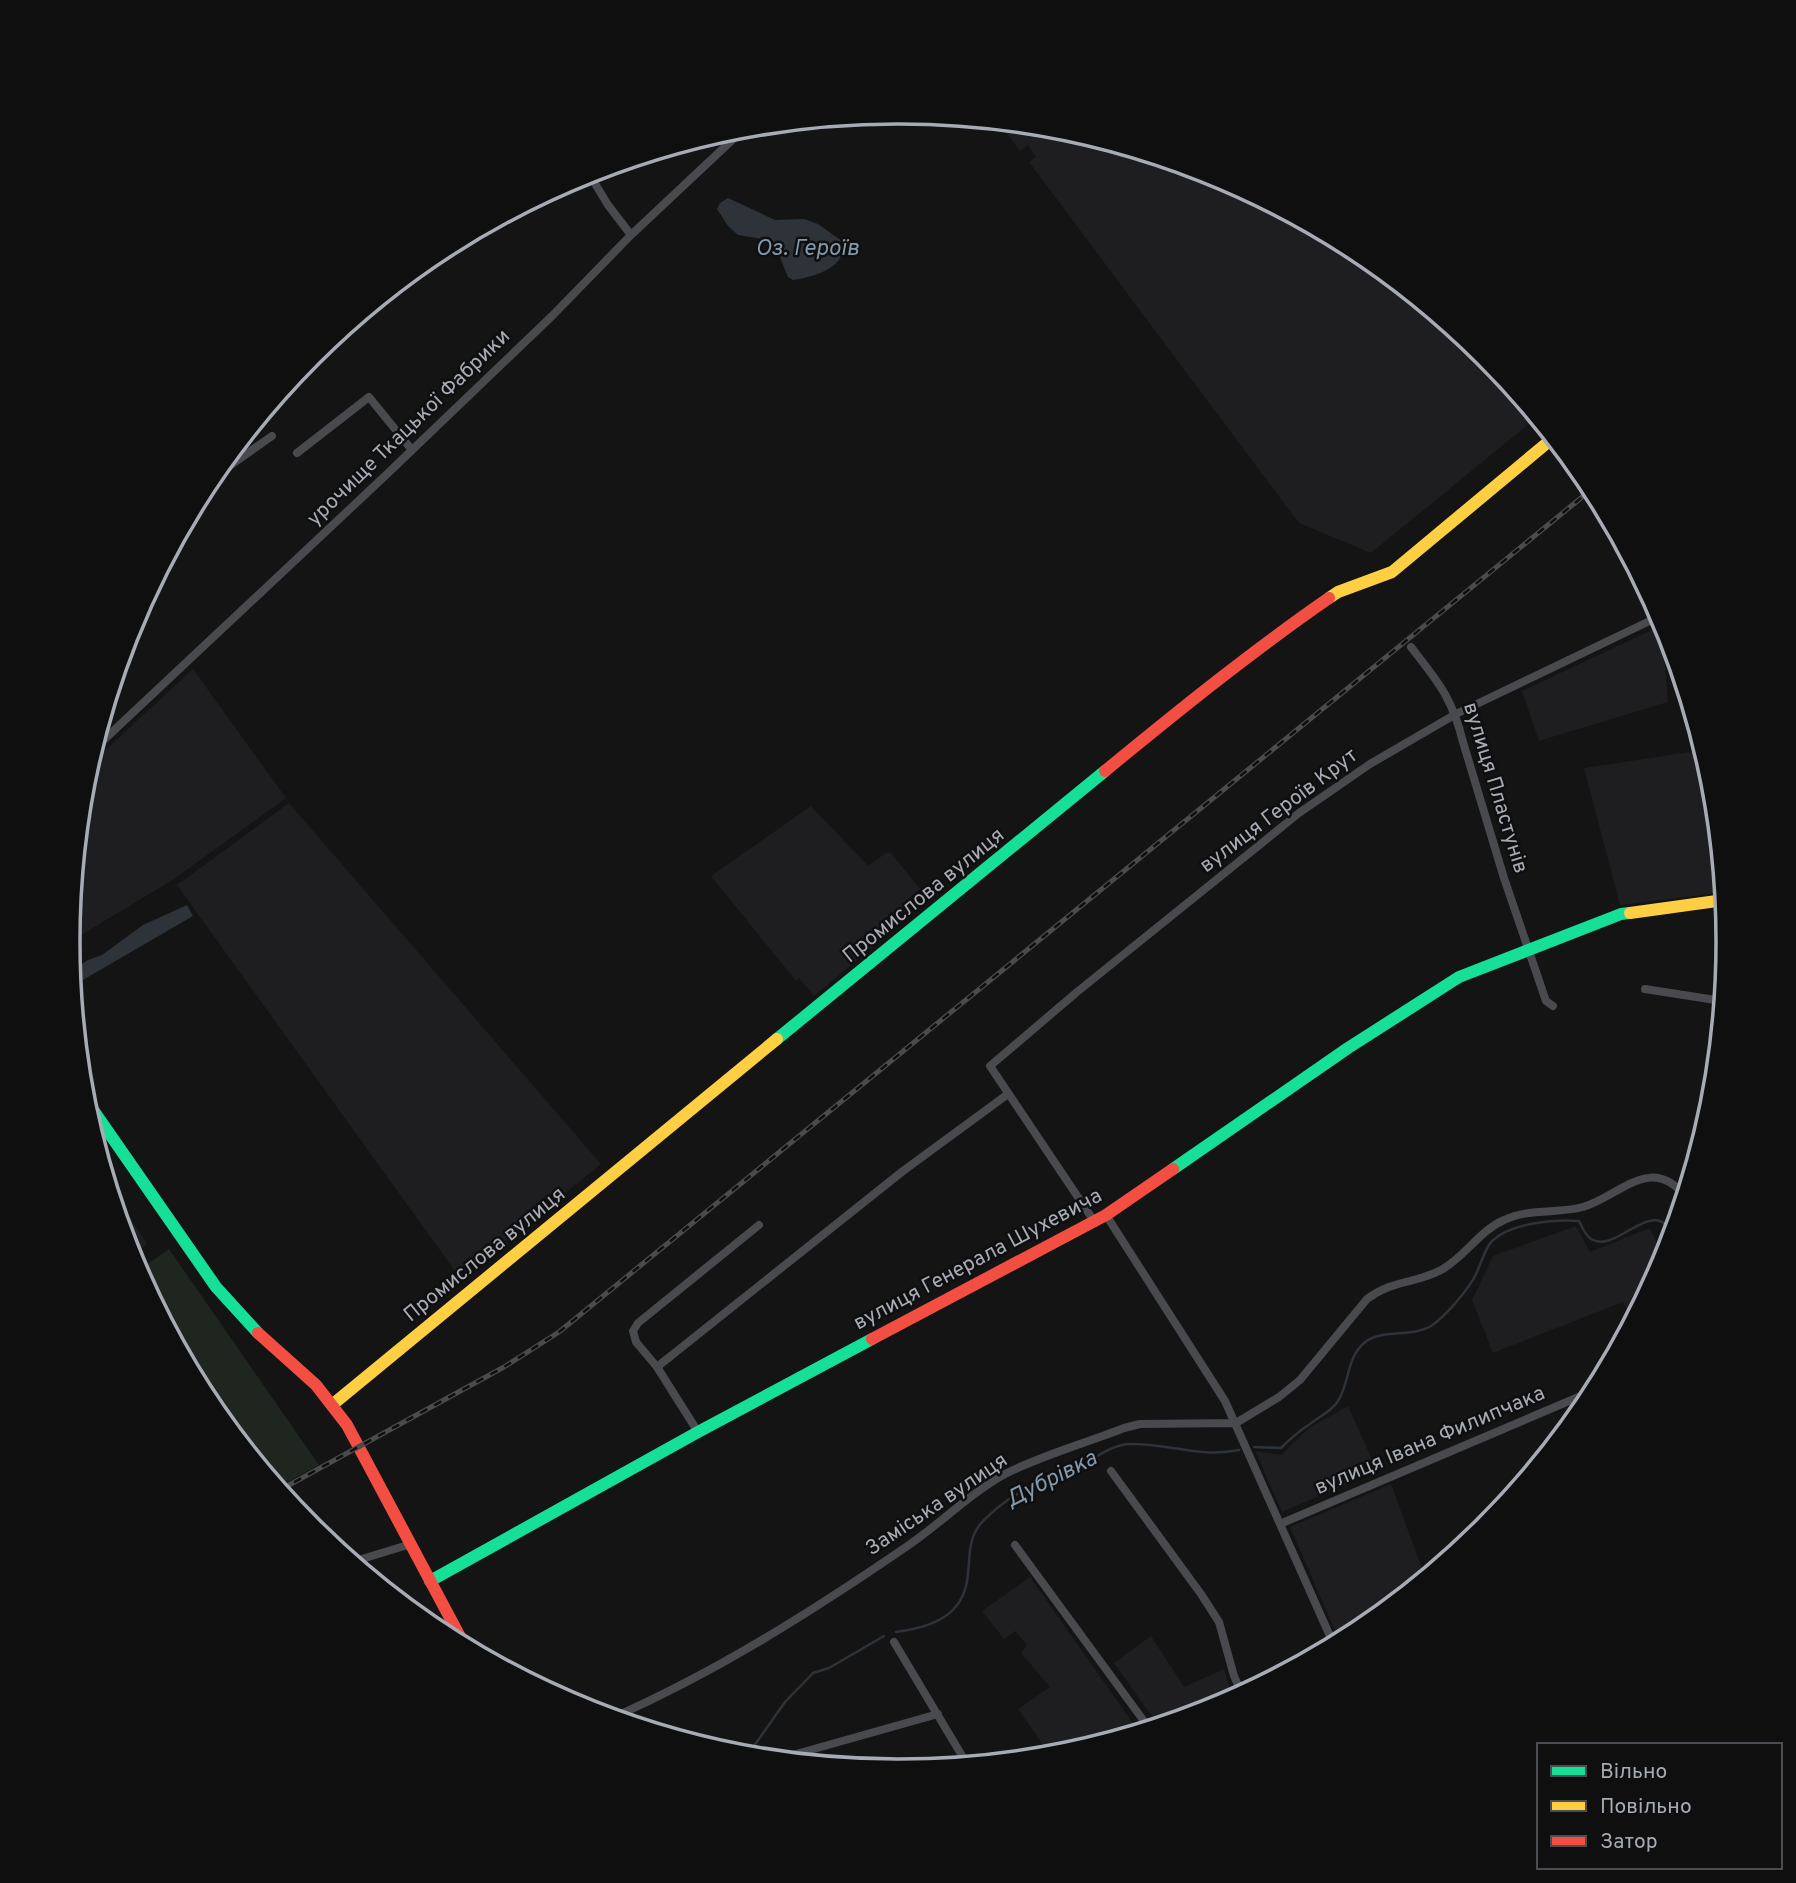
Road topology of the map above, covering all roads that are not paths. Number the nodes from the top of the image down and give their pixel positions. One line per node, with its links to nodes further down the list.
1 (730, 142): 3 (street, урочище Ткацької Фабрики)
2 (594, 183): 3 (street)
3 (631, 235): 6 (street, урочище Ткацької Фабрики)
4 (272, 436): 8 (street)
5 (1547, 443): 26 (street, Промислова вулиця)
6 (412, 450): 7 (street); 12 (street, урочище Ткацької Фабрики)
7 (297, 453)
8 (237, 461)
9 (1649, 621): 11 (street, вулиця Героїв Крут)
10 (1411, 647): 11 (street, вулиця Пластунів)
11 (1456, 714): 14 (street, вулиця Пластунів); 18 (street, вулиця Героїв Крут)
12 (106, 738)
13 (1714, 901): 14 (street, вулиця Генерала Шухевича)
14 (1527, 950): 17 (street); 21 (street, вулиця Генерала Шухевича)
15 (1645, 989): 16 (street)
16 (1714, 1000)
17 (1553, 1006)
18 (1008, 1094): 22 (street); 24 (street)
19 (101, 1123): 26 (street)
20 (1677, 1189): 27 (street)
21 (1106, 1215): 22 (street, вулиця Генерала Шухевича); 27 (street)
22 (1094, 1222): 28 (street, вулиця Генерала Шухевича)
23 (759, 1225): 24 (street)
24 (657, 1367): 28 (street)
25 (1577, 1398): 30 (street, вулиця Івана Филипчака)
26 (332, 1405): 31 (street)
27 (1236, 1423): 30 (street); 39 (street, Заміська вулиця)
28 (698, 1432): 34 (street, вулиця Генерала Шухевича)
29 (1111, 1471): 38 (street)
30 (1280, 1524): 36 (street)
31 (411, 1544): 33 (street); 34 (street)
32 (1015, 1545): 41 (street)
33 (362, 1559)
34 (430, 1581): 35 (street)
35 (455, 1628)
36 (1330, 1635)
37 (894, 1642): 40 (street)
38 (1238, 1685)
39 (625, 1712)
40 (938, 1714): 42 (street); 43 (street)
41 (1144, 1721)
42 (800, 1753)
43 (962, 1756)

